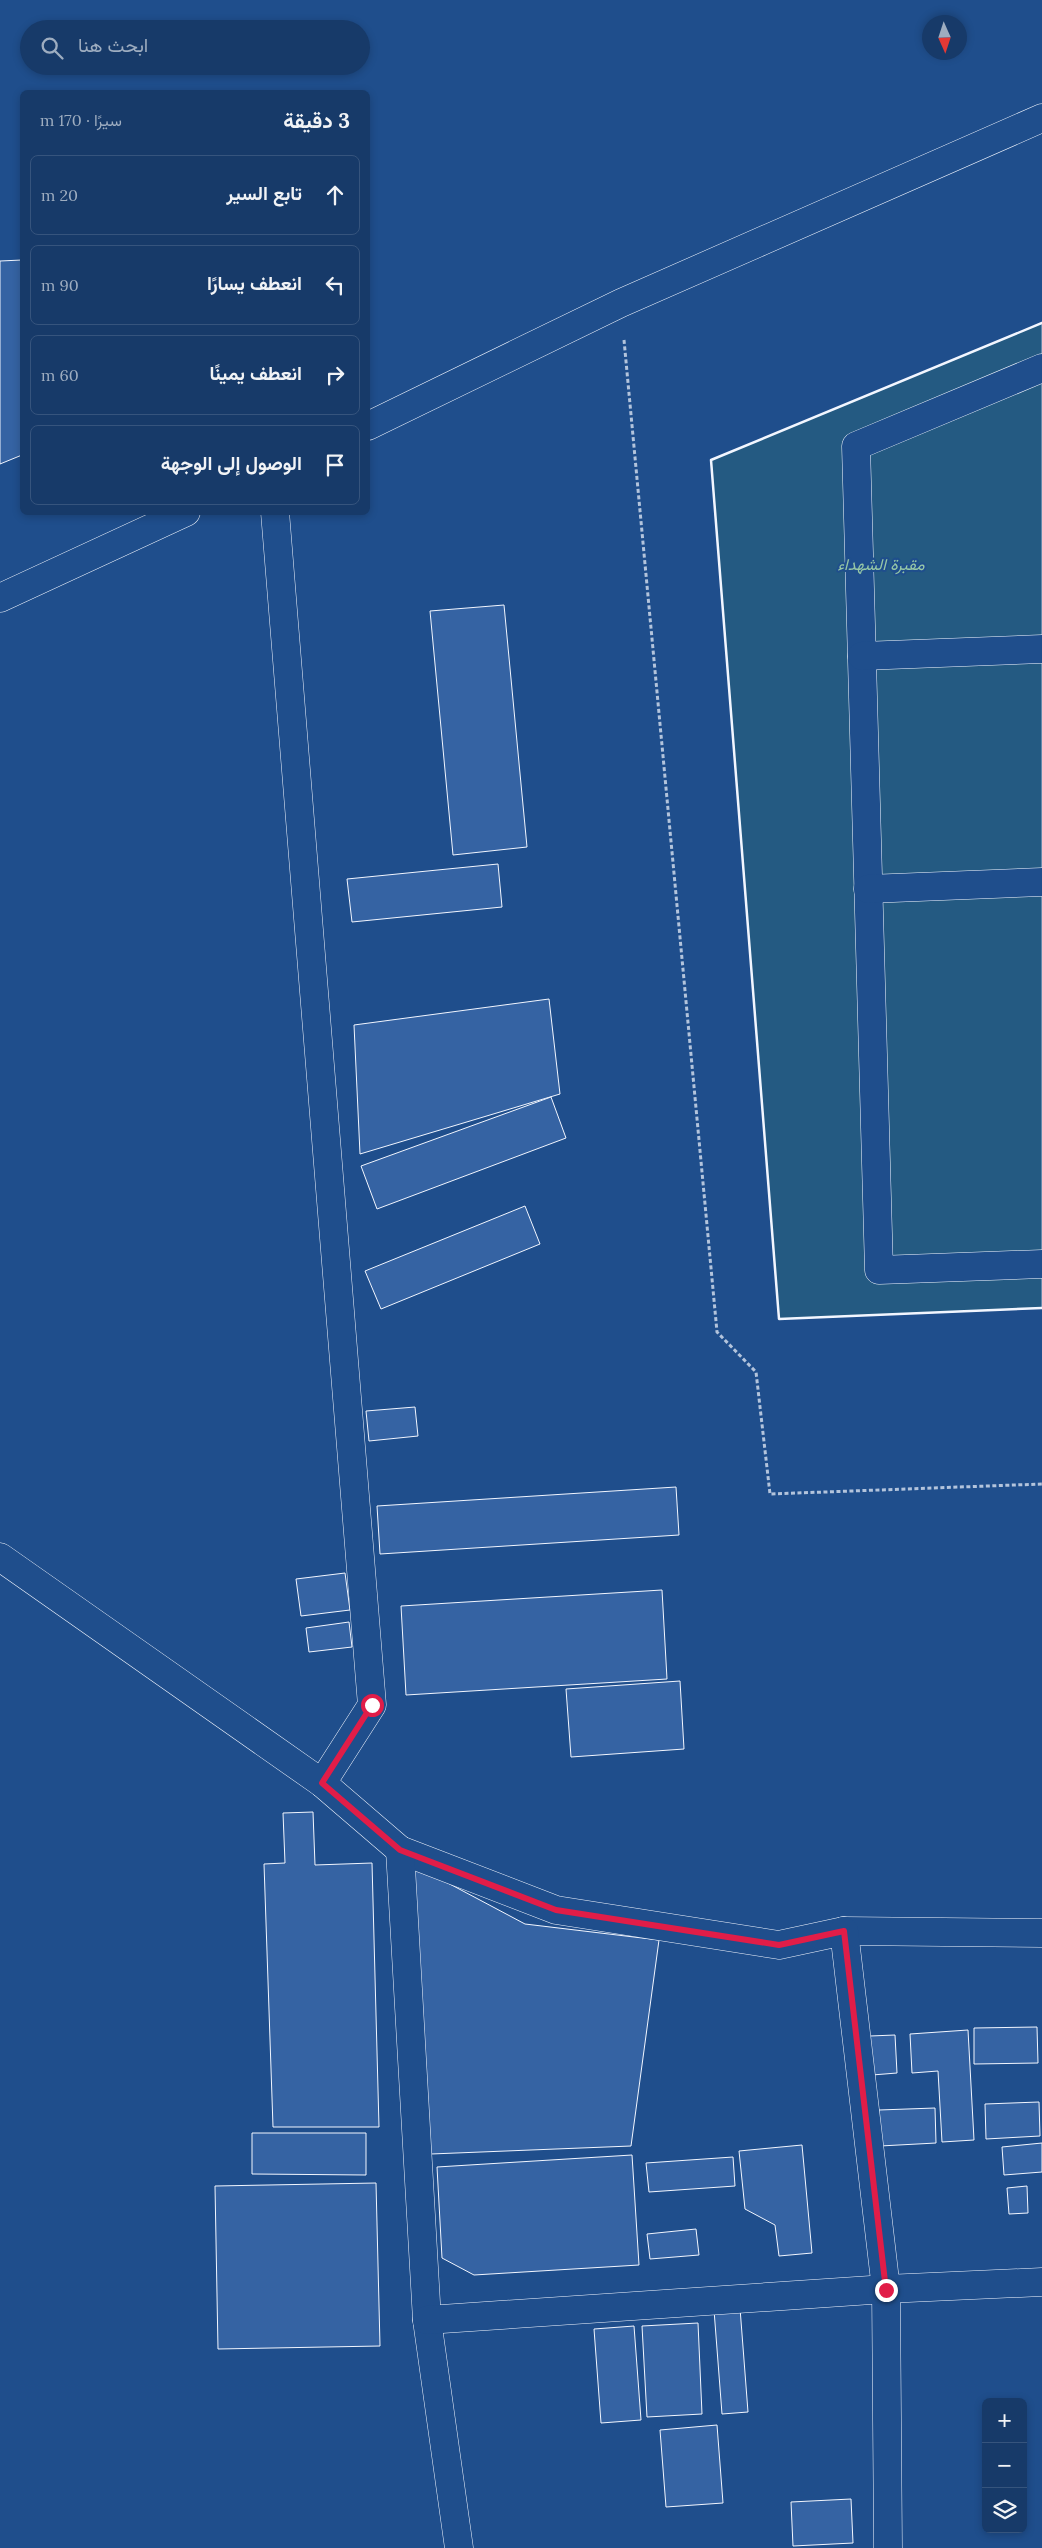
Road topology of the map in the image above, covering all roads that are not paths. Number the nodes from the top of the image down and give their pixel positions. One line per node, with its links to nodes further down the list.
1 (1042, 119): 3 (street)
2 (1042, 368): 8 (street)
3 (370, 425)
4 (180, 515): 6 (street)
5 (275, 515): 13 (street)
6 (0, 598)
7 (1042, 649): 8 (street)
8 (862, 656): 10 (street)
9 (1042, 882): 10 (street)
10 (868, 888): 11 (street)
11 (1042, 1264)
12 (0, 1557): 13 (street)
13 (322, 1783): 14 (street)
14 (400, 1850): 15 (street); 19 (street)
15 (844, 1931): 16 (street); 18 (street)
16 (1042, 1933)
17 (1042, 2282): 18 (street)
18 (886, 2290): 19 (street); 21 (street)
19 (427, 2320): 20 (street)
20 (459, 2548)
21 (888, 2548)

